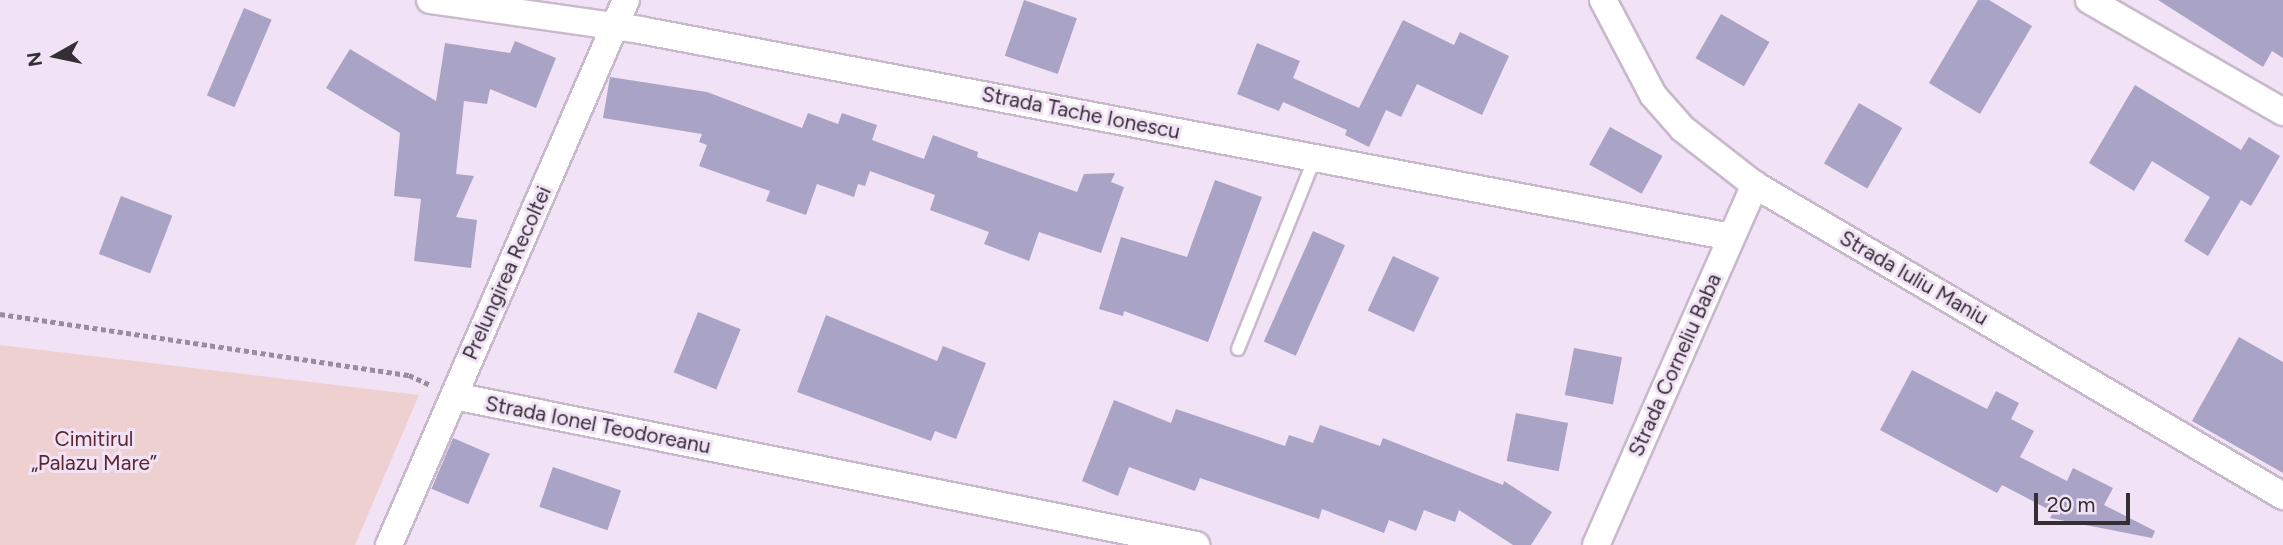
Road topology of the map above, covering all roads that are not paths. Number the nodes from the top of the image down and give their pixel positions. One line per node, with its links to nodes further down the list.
1 (430, 0): 5 (street, Strada Tache Ionescu)
2 (626, 0): 5 (street, Prelungirea Recoltei)
3 (1603, 0): 8 (street, Strada Iuliu Maniu)
4 (2089, 0): 6 (street)
5 (615, 26): 7 (street, Strada Tache Ionescu); 11 (street, Prelungirea Recoltei)
6 (2283, 112)
7 (1315, 158): 9 (street, Strada Tache Ionescu); 10 (lane)
8 (1755, 185): 9 (street, Strada Corneliu Baba); 12 (street, Strada Iuliu Maniu)
9 (1731, 237): 15 (street, Strada Corneliu Baba)
10 (1238, 349)
11 (454, 396): 13 (street, Prelungirea Recoltei); 14 (street, Strada Ionel Teodoreanu)
12 (2283, 496)
13 (388, 545)
14 (1196, 545)
15 (1596, 545)

